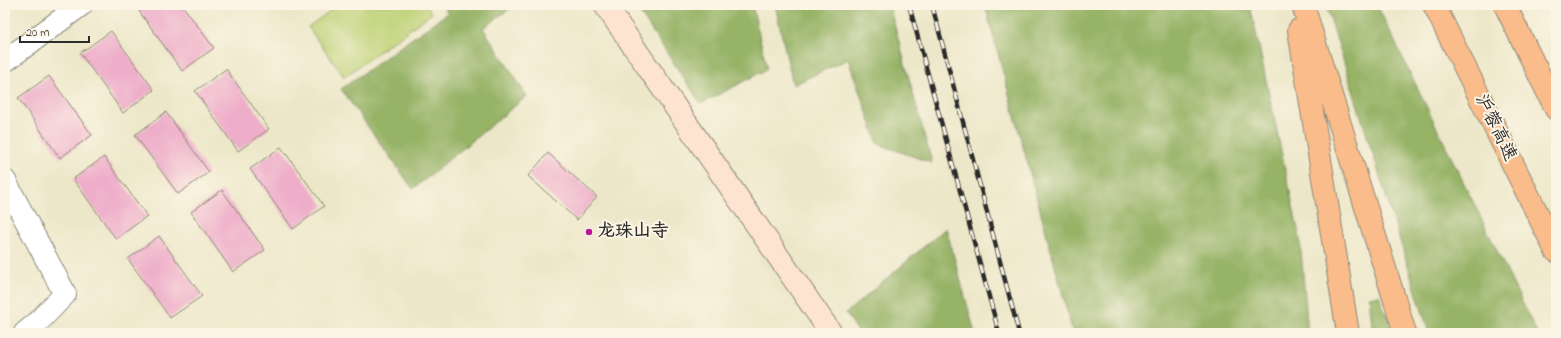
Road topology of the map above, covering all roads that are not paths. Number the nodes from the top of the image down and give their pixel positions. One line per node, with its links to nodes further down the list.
1 (81, 5): 7 (street)
2 (605, 5): 12 (street)
3 (1295, 5): 13 (highway)
4 (1303, 5): 14 (highway)
5 (1434, 5): 10 (highway, 沪蓉高速)
6 (1505, 5): 8 (highway)
7 (5, 61)
8 (1556, 109)
9 (5, 181): 11 (street)
10 (1556, 252)
11 (25, 333)
12 (831, 333)
13 (1348, 333)
14 (1405, 333)

